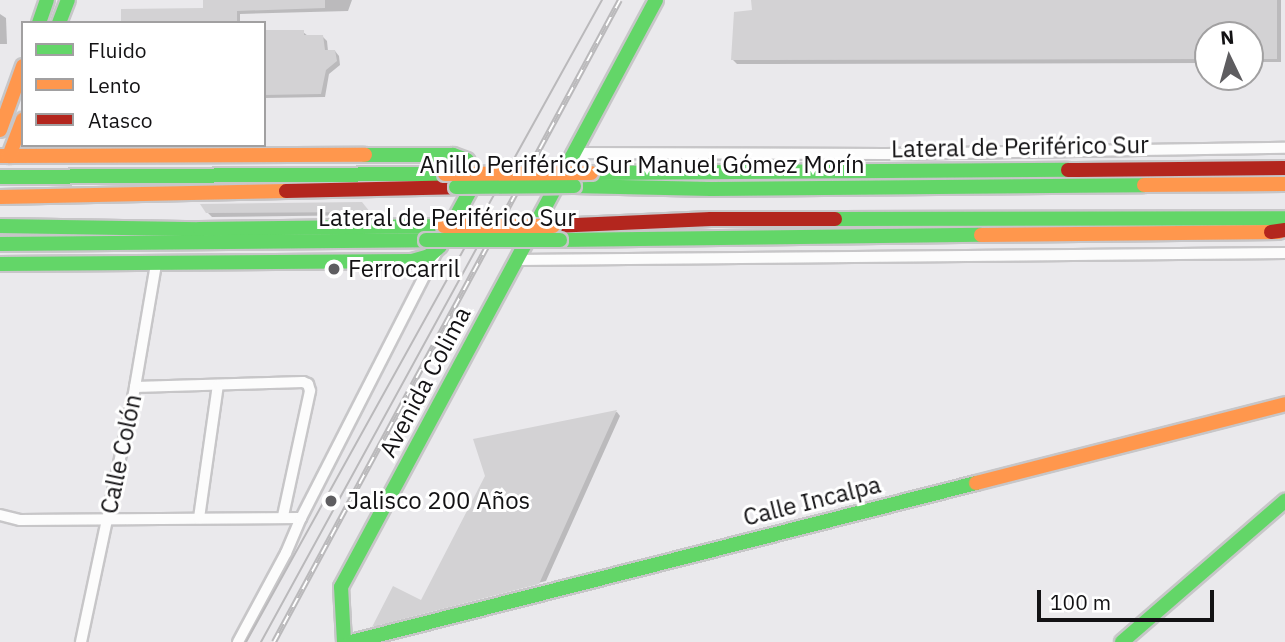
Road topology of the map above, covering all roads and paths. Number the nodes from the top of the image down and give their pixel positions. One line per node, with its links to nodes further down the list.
1 (47, 0): 4 (main road)
2 (68, 0): 5 (main road)
3 (656, 0): 10 (main road, Avenida Colima)
4 (39, 21)
5 (60, 21)
6 (21, 72): 8 (main road)
7 (21, 124): 11 (main road)
8 (0, 130)
9 (1285, 148): 10 (street)
10 (572, 153): 22 (main road, Avenida Colima)
11 (4, 156): 20 (main road)
12 (1285, 168): 13 (main road, Lateral de Periférico Sur, bridge)
13 (0, 177)
14 (1285, 184): 15 (main road, Anillo Periférico Sur Manuel Gómez Morín, bridge)
15 (0, 197)
16 (1285, 218): 17 (main road, bridge)
17 (0, 226)
18 (1280, 231): 19 (main road, Lateral de Periférico Sur, bridge)
19 (0, 244)
20 (440, 247): 24 (main road); 32 (street)
21 (1285, 253): 22 (street)
22 (516, 260): 36 (main road, Avenida Colima)
23 (0, 264): 24 (main road)
24 (156, 264): 26 (street, Calle Colón)
25 (219, 385): 26 (street); 30 (street); 31 (street)
26 (135, 387): 33 (street, Calle Colón)
27 (1285, 404): 37 (main road, Calle Incalpa)
28 (1285, 501): 38 (main road)
29 (0, 515): 33 (street)
30 (283, 516): 31 (street); 32 (street)
31 (199, 518): 33 (street)
32 (301, 518): 35 (street)
33 (108, 519): 34 (street, Calle Colón)
34 (81, 642)
35 (238, 642)
36 (344, 642)
37 (351, 642)
38 (1122, 642)

